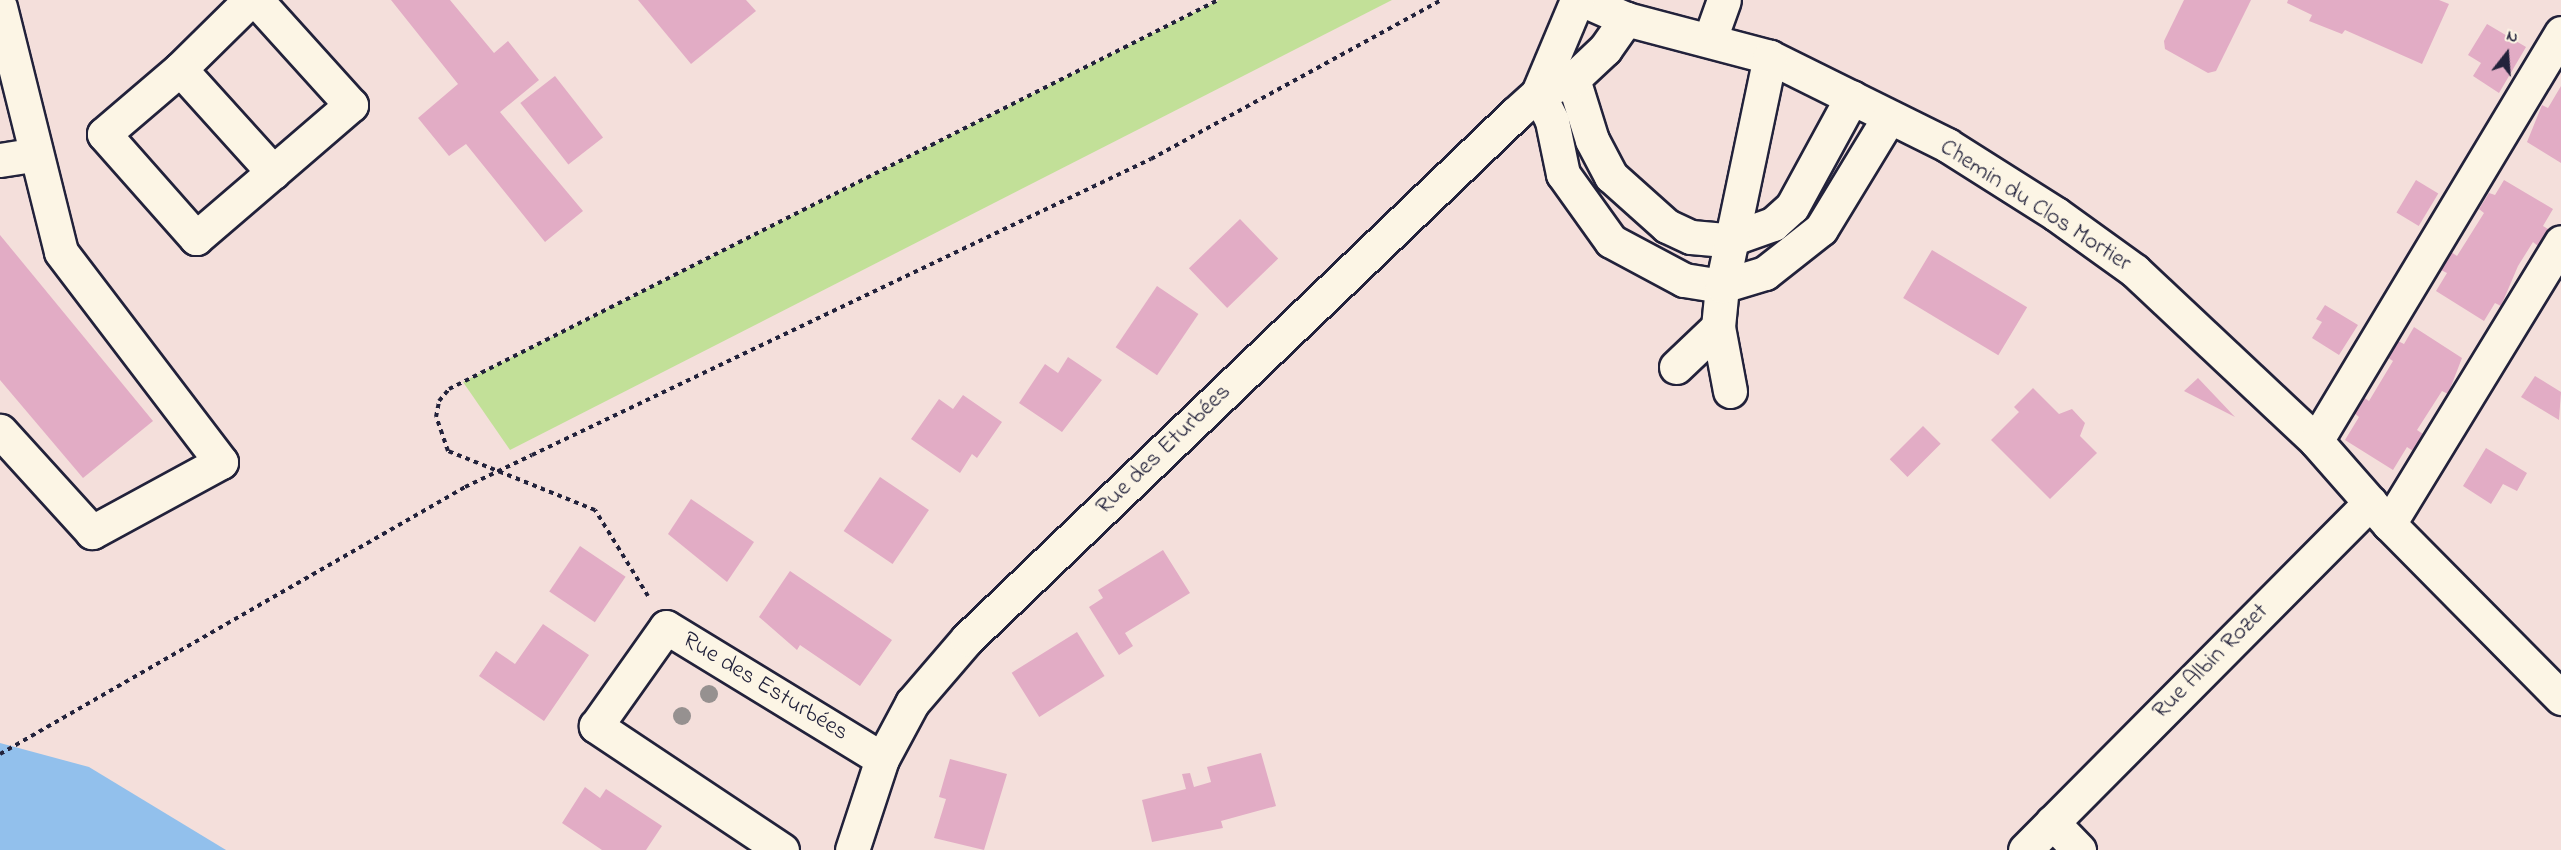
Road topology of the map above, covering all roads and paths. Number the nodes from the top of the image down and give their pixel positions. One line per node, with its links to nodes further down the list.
1 (250, 0): 13 (street)
2 (256, 0): 20 (street)
3 (1218, 0): 30 (path)
4 (1441, 0): 32 (path, bridge)
5 (1576, 0): 15 (street, Rue des Eturbées)
6 (1583, 0): 9 (street, Chemin du Clos Mortier)
7 (1724, 0): 11 (street)
8 (0, 7): 18 (street)
9 (1626, 19): 11 (street, Chemin du Clos Mortier); 14 (street, Rue des Eturbées)
10 (2561, 33): 28 (street)
11 (1710, 39): 12 (street, Chemin du Clos Mortier)
12 (1770, 57): 16 (street, Chemin du Clos Mortier); 21 (street)
13 (180, 69): 20 (street); 20 (street)
14 (1573, 79): 15 (street, Rue des Eturbées); 21 (street)
15 (1538, 93): 23 (street); 33 (street, Rue des Eturbées)
16 (1852, 98): 17 (street, Chemin du Clos Mortier); 21 (street)
17 (1889, 117): 23 (street); 28 (street, Chemin du Clos Mortier)
18 (36, 154): 19 (street); 27 (street)
19 (0, 160)
20 (273, 172)
21 (1728, 240): 23 (street)
22 (2561, 242): 29 (street)
23 (1722, 286): 24 (street)
24 (1718, 327): 25 (street); 26 (street)
25 (1676, 367)
26 (1730, 391)
27 (0, 431)
28 (2316, 441): 29 (street, Chemin du Clos Mortier)
29 (2379, 513): 31 (street, Chemin du Clos Mortier); 34 (street, Rue Albin Rozet)
30 (666, 627): 33 (street, Rue des Esturbées); 35 (street, Rue des Esturbées)
31 (2561, 698)
32 (0, 754)
33 (882, 759): 36 (street, Rue des Eturbées)
34 (2052, 822): 37 (street, Rue Albin Rozet); 38 (street)
35 (782, 850)
36 (852, 850)
37 (2025, 850)
38 (2079, 850)

